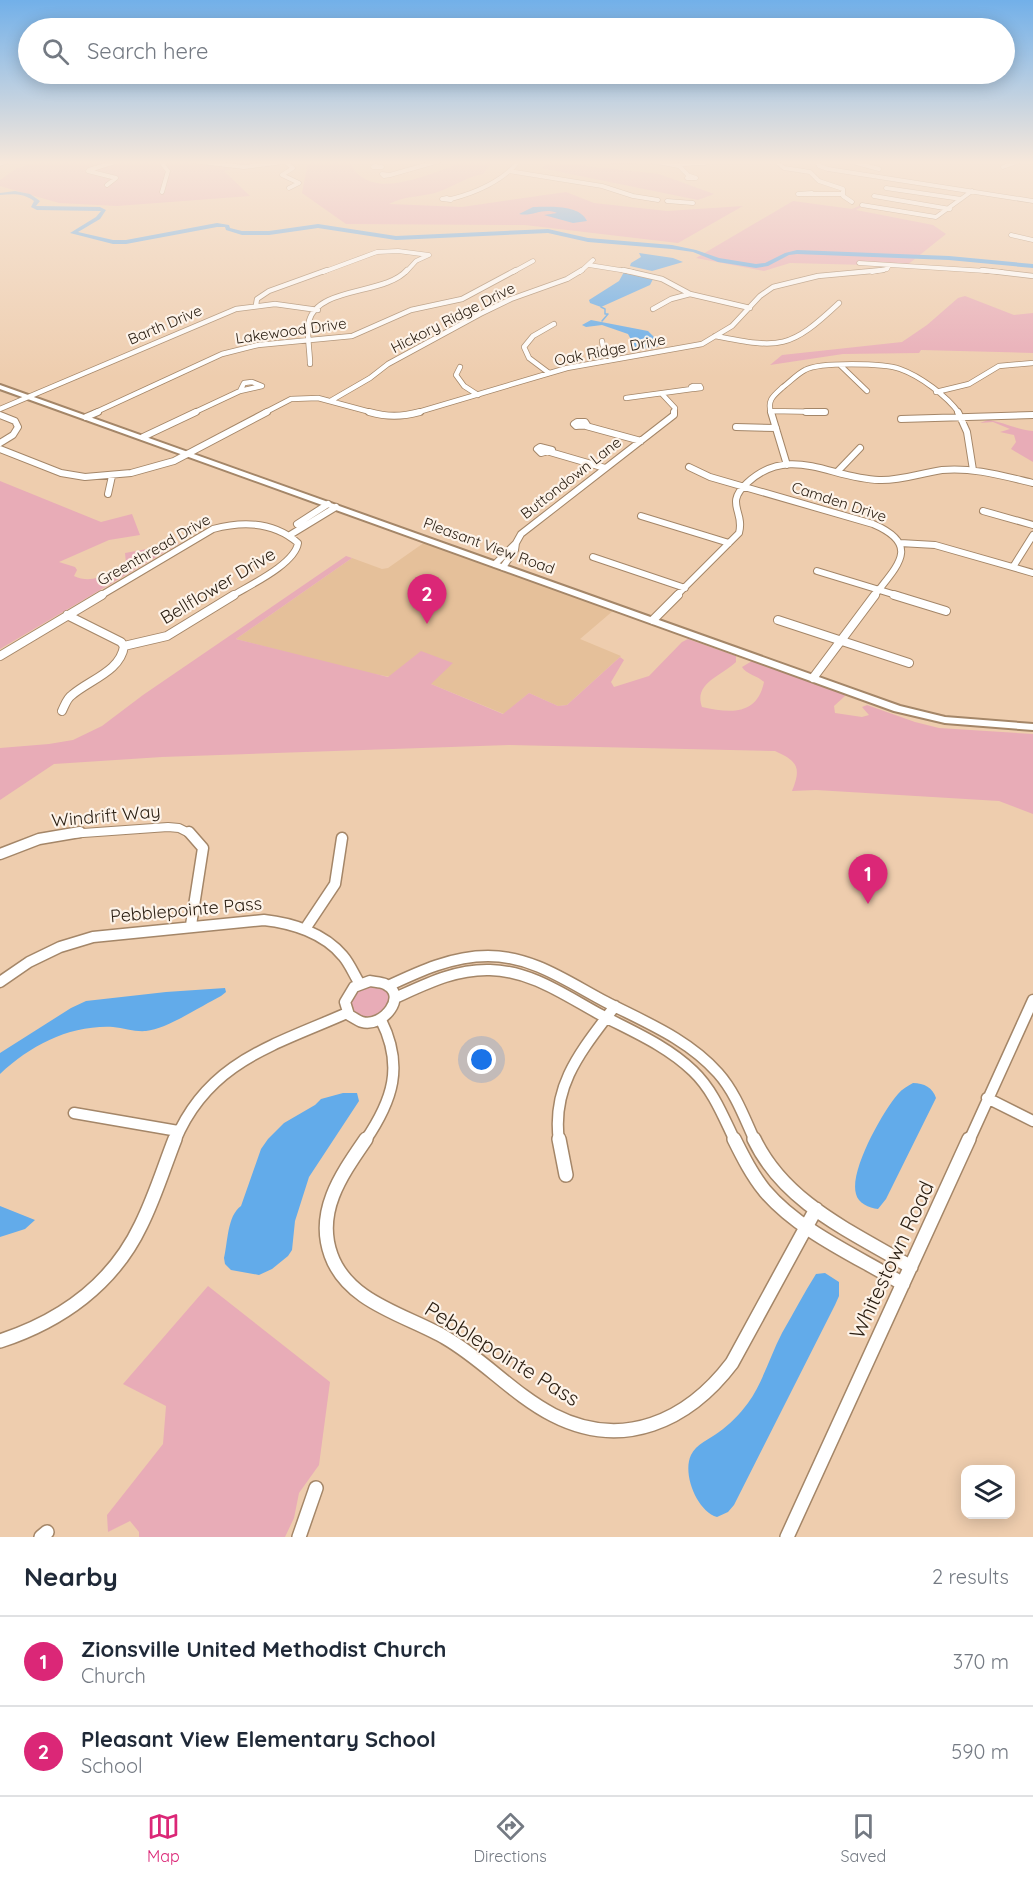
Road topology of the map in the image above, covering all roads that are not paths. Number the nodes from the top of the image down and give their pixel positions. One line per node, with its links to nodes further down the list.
1 (1011, 235): 2 (street)
2 (1033, 240)
3 (533, 261): 15 (street, Lakewood Drive)
4 (859, 263): 5 (street)
5 (889, 265): 6 (street); 10 (street, Oak Ridge Drive)
6 (1033, 276)
7 (690, 294): 10 (street); 11 (street); 32 (street, Hickory Ridge Drive)
8 (839, 303): 14 (street)
9 (256, 305): 12 (street, Barth Drive); 12 (street); 30 (street, Barth Drive)
10 (750, 308): 14 (street, Oak Ridge Drive)
11 (652, 309)
12 (318, 310): 15 (street)
13 (554, 324): 22 (street)
14 (715, 336): 17 (street, Oak Ridge Drive)
15 (309, 340): 19 (street); 38 (street, Lakewood Drive)
16 (602, 341): 17 (street)
17 (613, 359): 22 (street, Oak Ridge Drive)
18 (1033, 363): 27 (street)
19 (310, 364)
20 (840, 366): 26 (street); 27 (street); 34 (street)
21 (460, 367): 29 (street)
22 (549, 374): 29 (street, Oak Ridge Drive)
23 (0, 387): 30 (main road, Pleasant View Road)
24 (692, 389): 28 (street)
25 (240, 391): 44 (street)
26 (867, 391)
27 (936, 392): 39 (street)
28 (662, 394): 31 (street); 45 (street, Buttondown Lane)
29 (478, 395): 32 (street, Oak Ridge Drive)
30 (28, 397): 33 (street, Barth Drive); 38 (main road, Pleasant View Road)
31 (626, 398)
32 (332, 400): 50 (street, Oak Ridge Drive)
33 (0, 409)
34 (770, 411): 35 (street); 43 (street)
35 (825, 412)
36 (0, 415): 46 (street)
37 (1033, 415): 39 (street)
38 (86, 417): 44 (main road, Pleasant View Road)
39 (962, 418): 40 (street); 54 (street)
40 (901, 419)
41 (586, 426): 45 (street)
42 (736, 427): 43 (street)
43 (776, 428): 51 (street)
44 (143, 437): 50 (main road, Pleasant View Road)
45 (641, 441): 53 (street, Buttondown Lane)
46 (0, 443)
47 (860, 448): 55 (street)
48 (0, 449): 56 (street, Oak Ridge Drive)
49 (550, 452): 53 (street)
50 (186, 453): 56 (street, Oak Ridge Drive); 60 (main road, Pleasant View Road)
51 (787, 465): 55 (street); 58 (street)
52 (689, 467): 58 (street, Camden Drive)
53 (605, 468): 69 (street, Buttondown Lane)
54 (973, 470): 55 (street); 57 (street)
55 (837, 472)
56 (112, 476): 59 (street)
57 (1033, 483)
58 (744, 487): 66 (street); 67 (street, Camden Drive)
59 (108, 494)
60 (332, 506): 64 (street); 69 (main road, Pleasant View Road)
61 (983, 511): 63 (street)
62 (641, 516): 66 (street)
63 (1033, 525)
64 (287, 534): 76 (street, Greenthread Drive); 80 (street, Bellflower Drive)
65 (1033, 535): 70 (street)
66 (729, 543): 73 (street)
67 (900, 543): 70 (street); 74 (street, Camden Drive)
68 (593, 557): 73 (street)
69 (499, 565): 77 (main road, Pleasant View Road)
70 (1013, 567): 72 (street)
71 (817, 571): 74 (street)
72 (1033, 573)
73 (685, 588): 77 (street)
74 (879, 590): 75 (street); 79 (street, Camden Drive)
75 (946, 611)
76 (67, 615): 80 (street); 81 (street, Greenthread Drive)
77 (653, 620): 83 (main road, Pleasant View Road)
78 (778, 620): 79 (street)
79 (841, 641): 82 (street); 83 (street, Camden Drive)
80 (124, 646): 84 (street)
81 (0, 656)
82 (909, 663)
83 (813, 678): 85 (main road, Pleasant View Road)
84 (62, 711)
85 (1033, 725)
86 (342, 838): 89 (street)
87 (0, 854): 88 (street, Windrift Way)
88 (190, 926): 89 (street, Pebblepointe Pass); 90 (street, Pebblepointe Pass)
89 (305, 929): 91 (street, Pebblepointe Pass)
90 (0, 982)
91 (360, 984): 92 (street); 96 (street)
92 (388, 986): 93 (street); 95 (street)
93 (395, 998): 97 (street); 98 (street)
94 (1033, 1000): 99 (street, Whitestown Road)
95 (615, 1006): 97 (street); 104 (street)
96 (347, 1013): 98 (street); 102 (street)
97 (606, 1018): 103 (street); 105 (street)
98 (381, 1020): 105 (street, Pebblepointe Pass)
99 (987, 1098): 101 (street); 106 (street, Whitestown Road)
100 (74, 1113): 102 (street)
101 (1033, 1121)
102 (178, 1131): 108 (street)
103 (566, 1175)
104 (816, 1209): 105 (street, Pebblepointe Pass); 106 (street)
105 (808, 1224): 107 (street)
106 (911, 1267): 107 (street, Whitestown Road)
107 (903, 1284): 111 (street, Whitestown Road)
108 (0, 1341)
109 (316, 1488): 110 (street)
110 (299, 1537)
111 (786, 1537)

